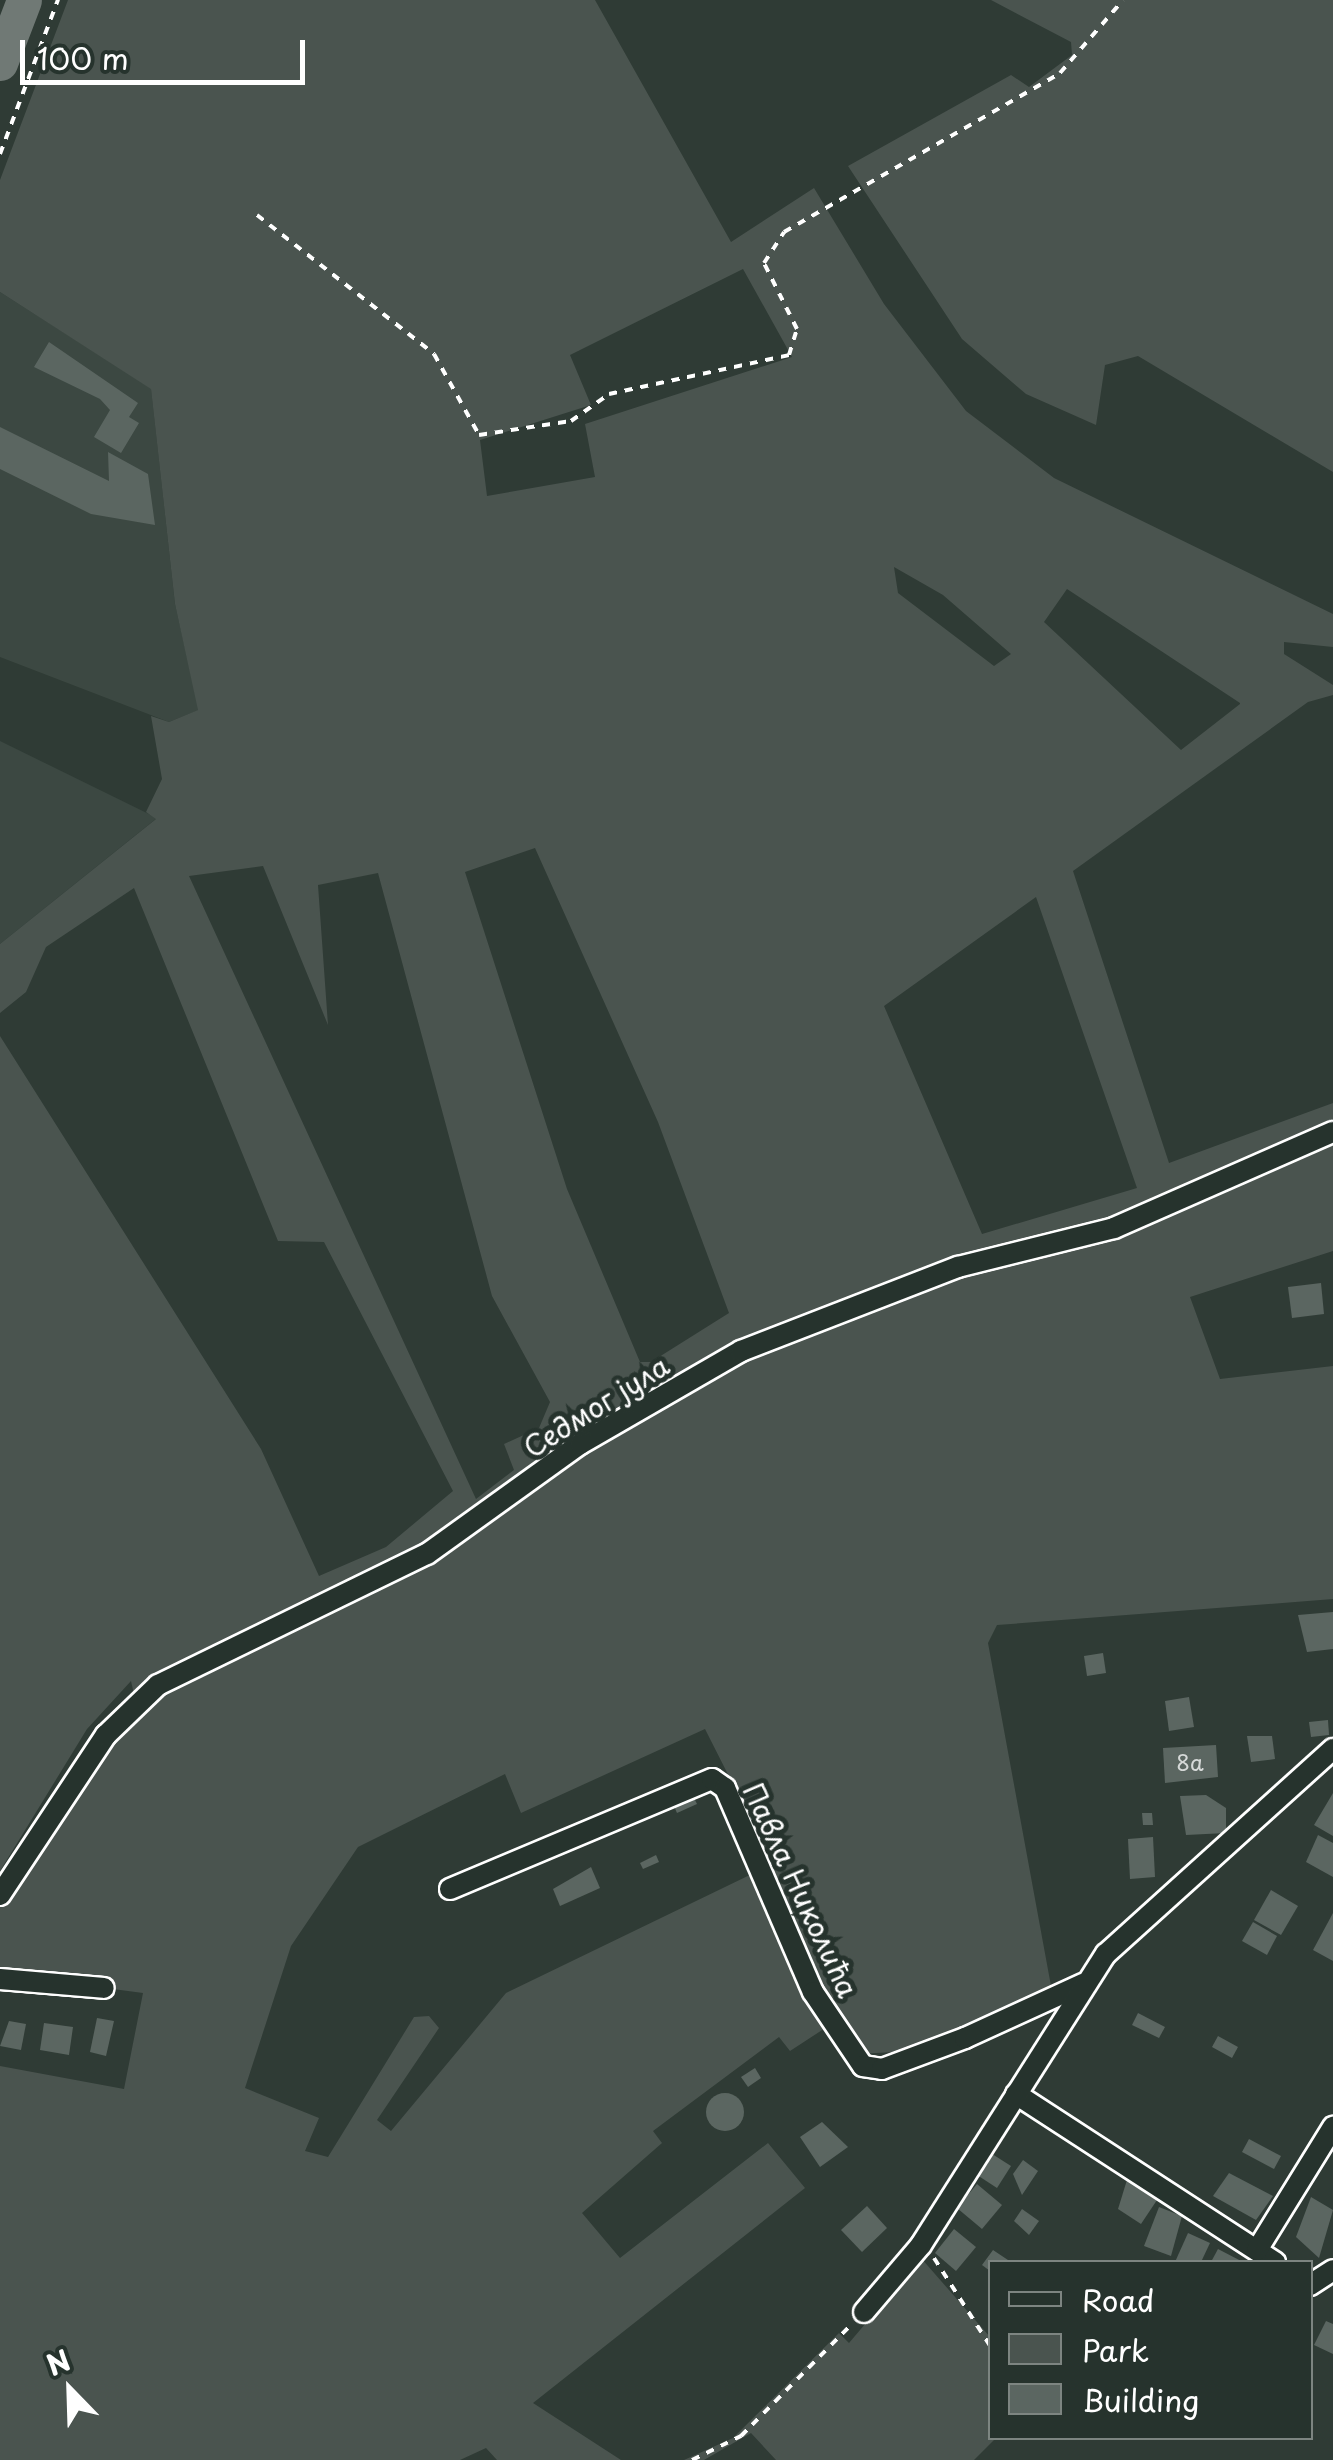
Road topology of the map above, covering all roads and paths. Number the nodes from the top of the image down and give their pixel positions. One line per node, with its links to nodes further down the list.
1 (58, 0): 3 (path)
2 (1123, 0): 4 (path)
3 (0, 154)
4 (257, 215)
5 (1333, 1132): 8 (street, Седмог јула)
6 (1333, 1749): 10 (street, Павла Николића)
7 (450, 1889): 10 (street, Павла Николића)
8 (0, 1895)
9 (0, 1979): 11 (street)
10 (1083, 1984): 12 (street, Павла Николића)
11 (104, 1988)
12 (1016, 2094): 14 (street, Павла Николића); 15 (street)
13 (1333, 2127): 15 (street)
14 (921, 2246): 16 (street, Павла Николића); 17 (path)
15 (1266, 2256)
16 (864, 2312): 18 (path)
17 (988, 2344)
18 (692, 2460)

